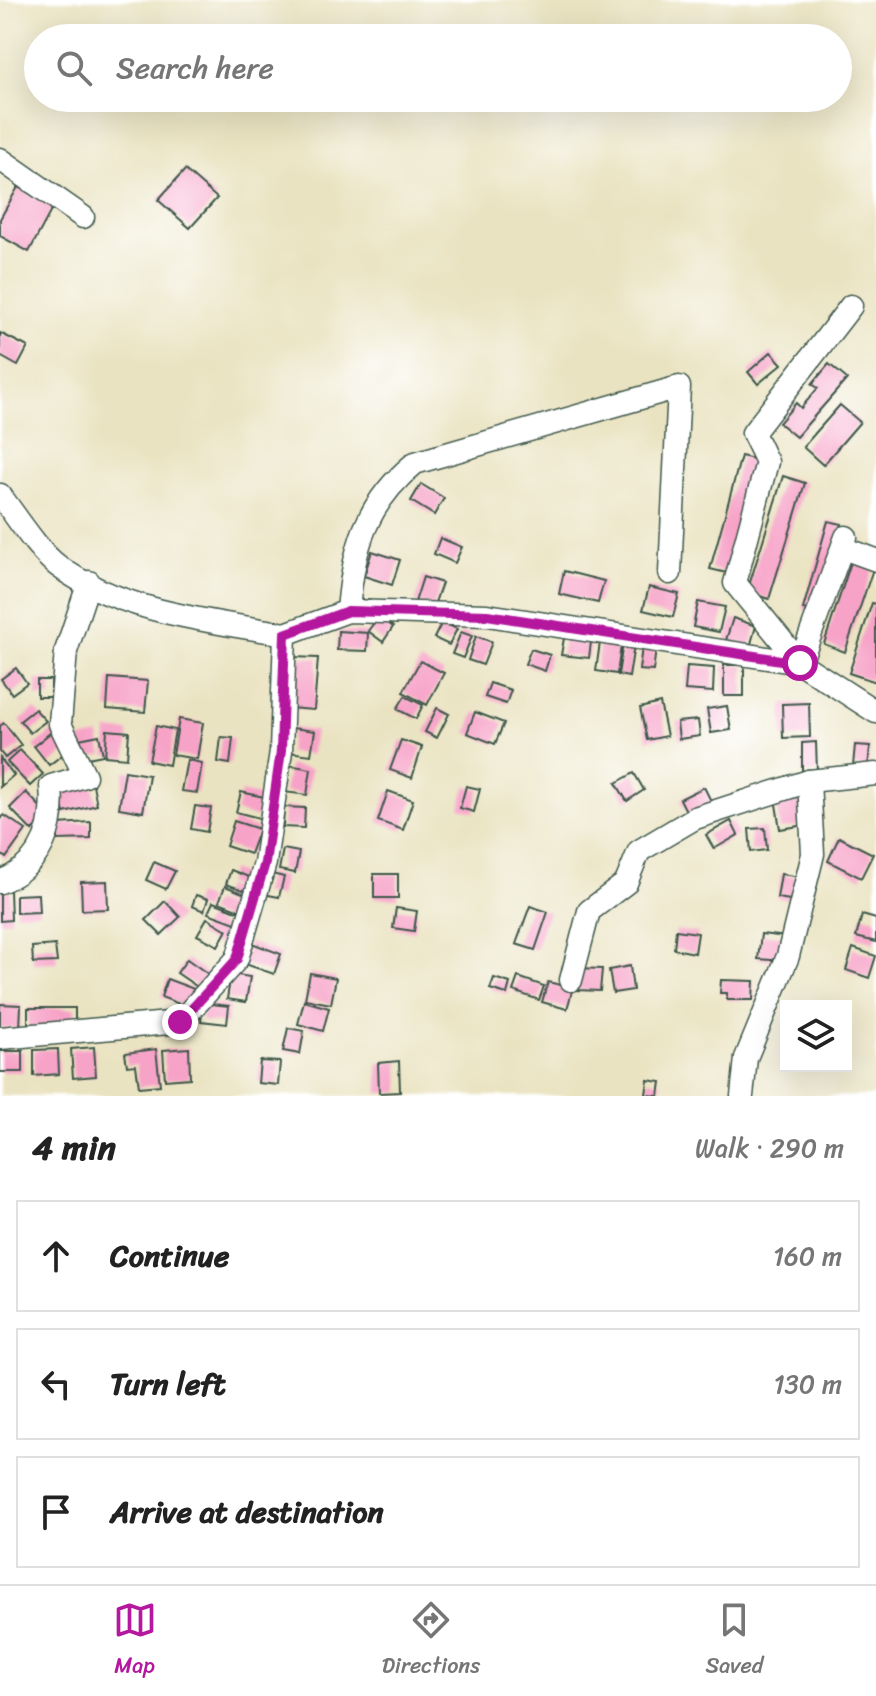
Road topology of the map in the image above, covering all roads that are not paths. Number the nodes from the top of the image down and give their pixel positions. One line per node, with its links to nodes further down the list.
1 (0, 159): 2 (street)
2 (83, 217)
3 (851, 306): 10 (street)
4 (0, 495): 7 (street)
5 (876, 560): 10 (street)
6 (670, 573): 8 (street)
7 (89, 582): 9 (street); 14 (street)
8 (348, 611): 9 (street); 10 (street)
9 (285, 634): 16 (street)
10 (800, 663): 11 (street)
11 (876, 712)
12 (876, 774): 13 (street)
13 (809, 781): 15 (street); 17 (street)
14 (0, 882)
15 (571, 980)
16 (0, 1038)
17 (742, 1096)

